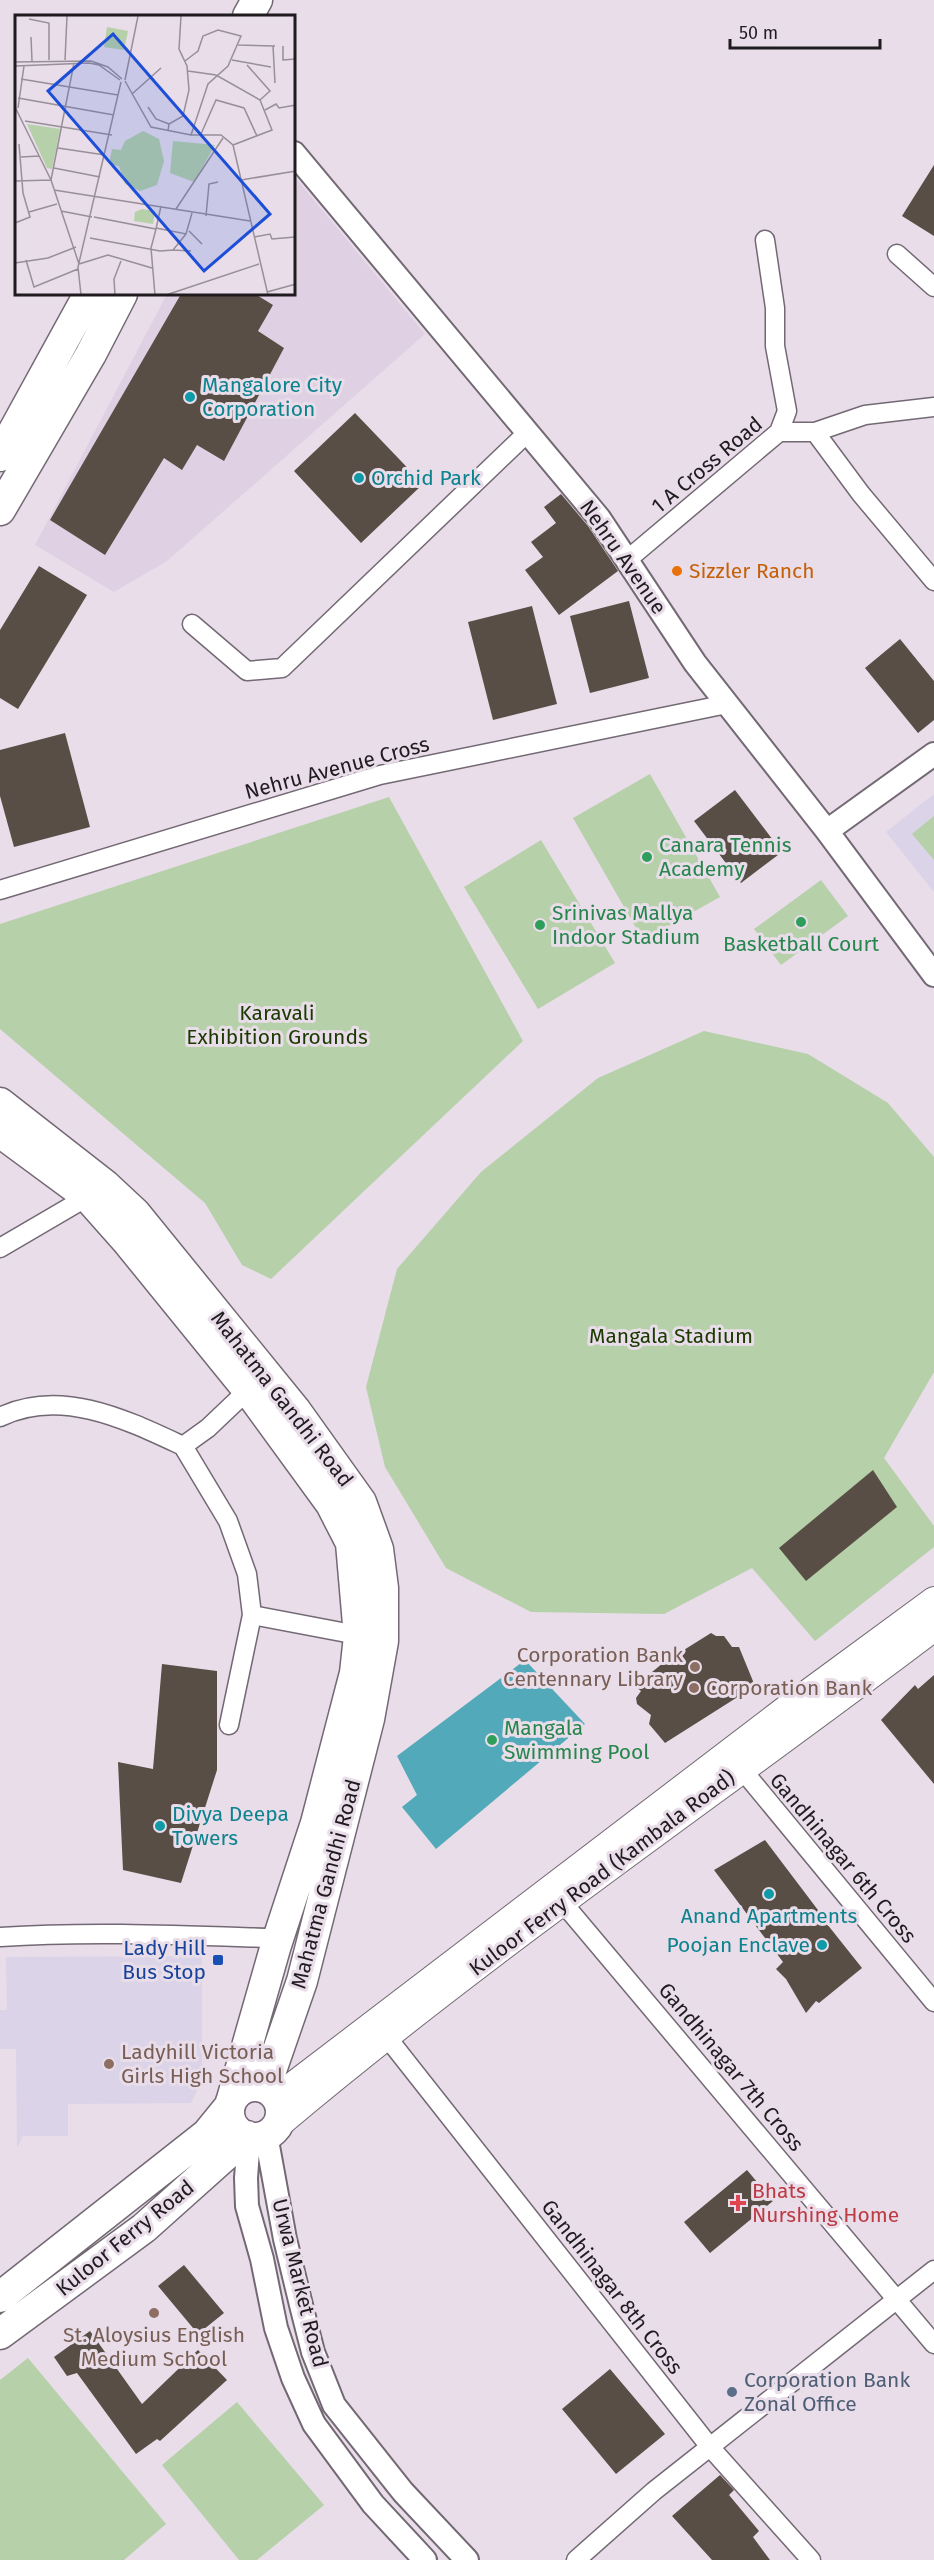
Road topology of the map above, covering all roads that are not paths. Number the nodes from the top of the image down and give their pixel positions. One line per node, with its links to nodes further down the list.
1 (257, 0): 3 (main road)
2 (276, 0): 4 (main road)
3 (249, 15)
4 (269, 15)
5 (296, 155): 16 (street, Nehru Avenue)
6 (765, 240): 14 (street)
7 (897, 255): 8 (street)
8 (934, 287)
9 (88, 296): 11 (main road)
10 (121, 296): 17 (main road)
11 (42, 383): 13 (main road); 17 (main road)
12 (934, 407): 15 (street, 1 A Cross Road)
13 (0, 410)
14 (779, 432): 15 (street, 1 A Cross Road); 18 (street, 1 A Cross Road)
15 (815, 432): 19 (street)
16 (527, 433): 18 (street, Nehru Avenue); 20 (street)
17 (5, 479)
18 (627, 560): 21 (street, Nehru Avenue)
19 (934, 581)
20 (192, 624)
21 (727, 704): 23 (street, Nehru Avenue); 24 (street, Nehru Avenue Cross)
22 (934, 754): 23 (street)
23 (827, 831): 25 (street, Nehru Avenue)
24 (0, 890)
25 (934, 975)
26 (0, 1103): 28 (main road, Mahatma Gandhi Road)
27 (0, 1132): 28 (main road, Mahatma Gandhi Road)
28 (97, 1191): 29 (street); 30 (main road, Mahatma Gandhi Road); 35 (main road, Mahatma Gandhi Road)
29 (0, 1248)
30 (248, 1390): 32 (street); 35 (main road, Mahatma Gandhi Road)
31 (0, 1417): 32 (street)
32 (183, 1446): 34 (street)
33 (934, 1600): 38 (main road, Kuloor Ferry Road (Kambala Road))
34 (252, 1615): 35 (street); 37 (street)
35 (371, 1637): 41 (main road, Mahatma Gandhi Road); 45 (main road, Mahatma Gandhi Road)
36 (930, 1638): 38 (main road, Kuloor Ferry Road (Kambala Road))
37 (229, 1725)
38 (735, 1761): 39 (main road, Kuloor Ferry Road (Kambala Road)); 42 (street, Gandhinagar 6th Cross); 45 (main road, Kuloor Ferry Road (Kambala Road))
39 (563, 1903): 43 (main road, Kuloor Ferry Road (Kambala Road)); 48 (street, Gandhinagar 7th Cross)
40 (0, 1937): 41 (street)
41 (276, 1945): 44 (main road, Mahatma Gandhi Road)
42 (934, 2002)
43 (386, 2036): 45 (main road, Kuloor Ferry Road (Kambala Road)); 51 (street, Gandhinagar 8th Cross)
44 (230, 2103): 45 (main road); 45 (main road); 47 (main road, Kuloor Ferry Road)
45 (263, 2120): 49 (main road, Kuloor Ferry Road); 52 (street, Urwa Market Road); 53 (street)
46 (934, 2270): 48 (street)
47 (0, 2297)
48 (898, 2298): 50 (street, Gandhinagar 7th Cross); 51 (street)
49 (0, 2334)
50 (934, 2344)
51 (710, 2446): 56 (street); 57 (street, Gandhinagar 8th Cross)
52 (396, 2484): 53 (street); 55 (street, Urwa Market Road)
53 (373, 2504): 54 (street)
54 (425, 2560)
55 (467, 2560)
56 (576, 2560)
57 (811, 2560)

